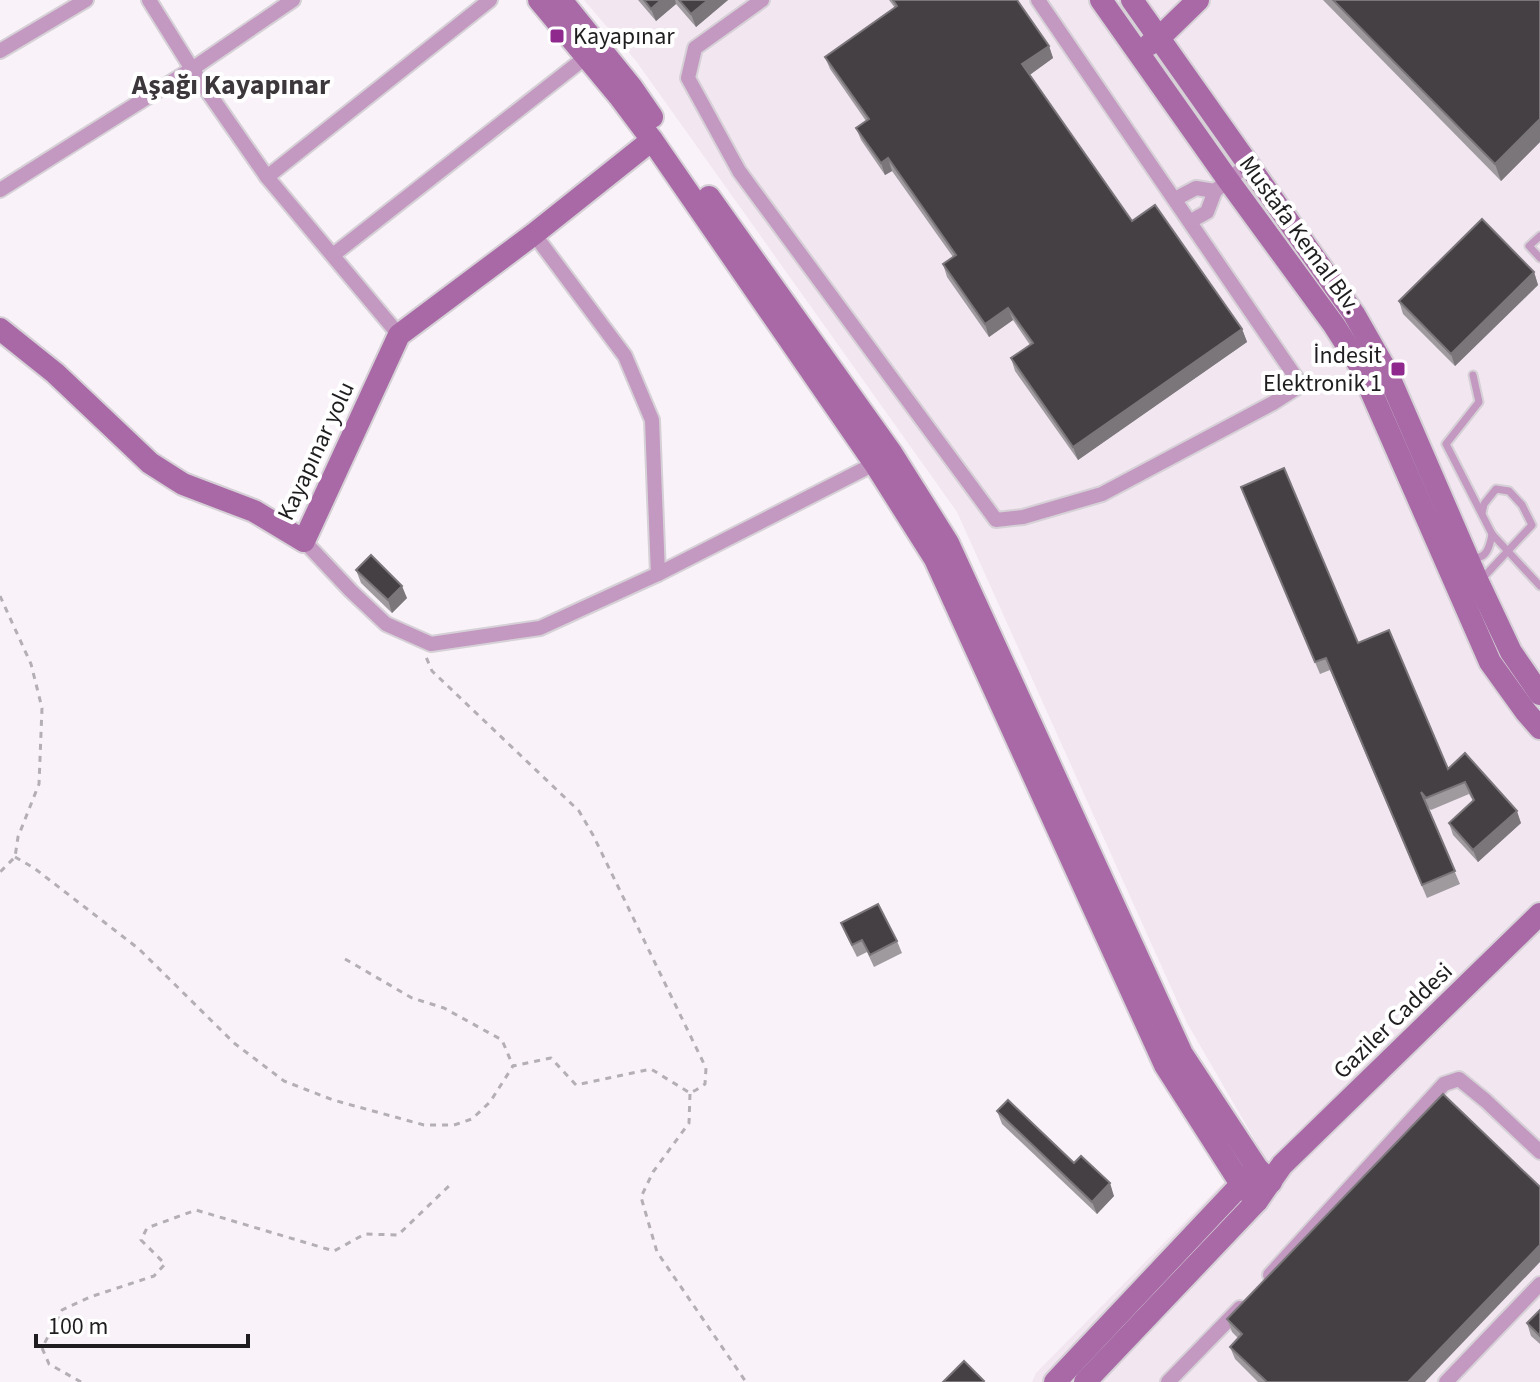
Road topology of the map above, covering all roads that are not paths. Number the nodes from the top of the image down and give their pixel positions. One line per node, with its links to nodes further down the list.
1 (86, 0): 13 (street)
2 (149, 0): 16 (street)
3 (293, 0): 16 (street)
4 (490, 0): 19 (street)
5 (539, 0): 15 (street)
6 (561, 0): 31 (street)
7 (762, 0): 23 (street)
8 (1038, 0): 22 (street)
9 (1101, 0): 14 (street, Mustafa Kemal Blv.)
10 (1132, 0): 12 (street, Mustafa Kemal Blv.)
11 (1198, 0): 12 (street)
12 (1159, 38): 14 (street); 18 (street, Mustafa Kemal Blv.)
13 (0, 51)
14 (1139, 51): 20 (street, Mustafa Kemal Blv.)
15 (586, 57): 17 (street); 26 (street)
16 (192, 69): 19 (street); 21 (street)
17 (652, 140): 24 (street, Kayapınar yolu); 31 (street)
18 (1247, 165): 20 (street); 36 (street, Mustafa Kemal Blv.)
19 (267, 177): 26 (street)
20 (1222, 185): 22 (street); 23 (street); 41 (street, Mustafa Kemal Blv.)
21 (0, 190)
22 (1175, 199): 23 (street)
23 (1191, 221)
24 (534, 234): 29 (street, Kayapınar yolu); 37 (street)
25 (1540, 236): 27 (lane)
26 (333, 255): 29 (street)
27 (1540, 258)
28 (0, 329): 34 (street, Kayapınar yolu)
29 (399, 335): 34 (street, Kayapınar yolu)
30 (1473, 375): 32 (lane)
31 (883, 459): 37 (street); 44 (street); 45 (street)
32 (1481, 513): 33 (lane); 35 (lane)
33 (1492, 534): 35 (lane); 36 (lane)
34 (304, 541): 37 (street)
35 (1508, 551): 38 (lane); 39 (lane)
36 (1467, 554): 38 (street, Mustafa Kemal Blv.)
37 (658, 574)
38 (1478, 582): 40 (street, Mustafa Kemal Blv.)
39 (1540, 586)
40 (1540, 694)
41 (1540, 728)
42 (1540, 914): 44 (street, Gaziler Caddesi)
43 (1540, 1152): 50 (street)
44 (1270, 1172): 45 (street, Gaziler Caddesi); 46 (street, Gaziler Caddesi)
45 (1241, 1184): 46 (street); 48 (street, Gaziler Caddesi)
46 (1257, 1201): 49 (street, Gaziler Caddesi)
47 (1540, 1284): 51 (street)
48 (1055, 1382)
49 (1085, 1382)
50 (1168, 1382)
51 (1446, 1382)

